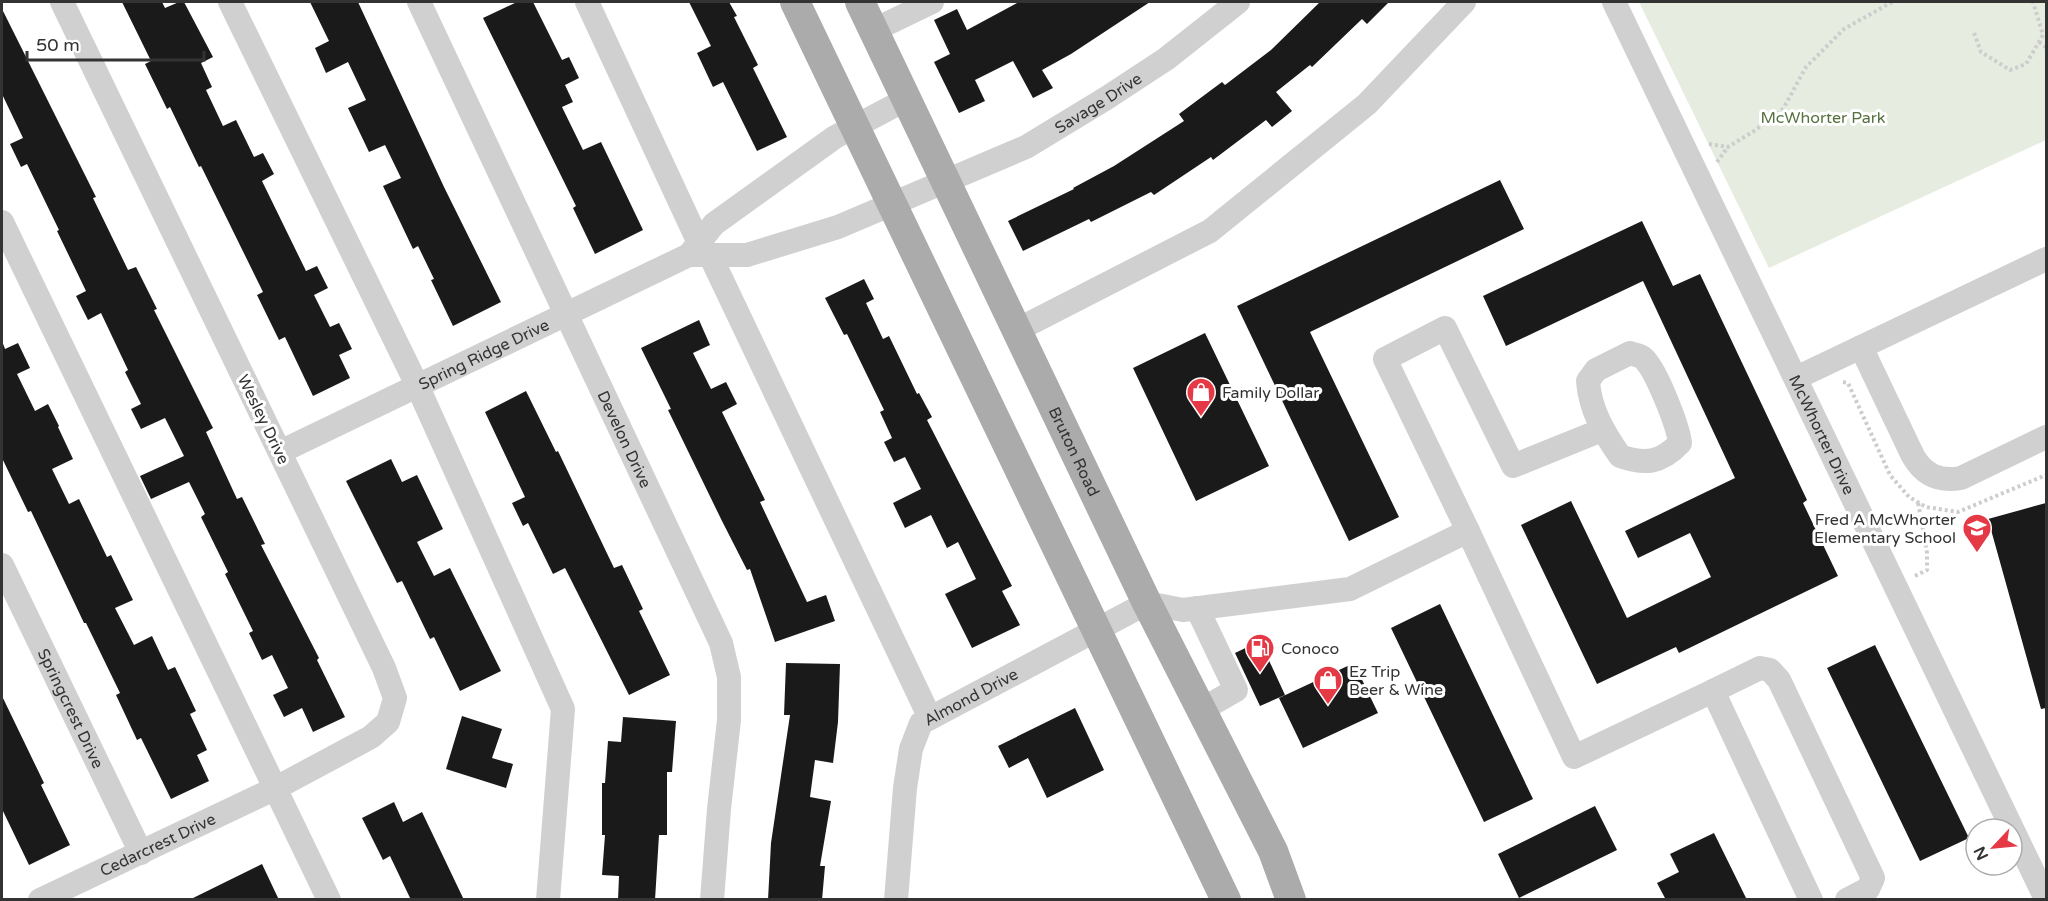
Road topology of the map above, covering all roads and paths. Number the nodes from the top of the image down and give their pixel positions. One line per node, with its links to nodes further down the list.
1 (62, 2): 34 (street, Wesley Drive)
2 (230, 2): 31 (street)
3 (419, 2): 27 (street, Develon Drive)
4 (587, 2): 25 (street)
5 (795, 2): 18 (main road)
6 (860, 2): 13 (main road, Bruton Road)
7 (932, 2): 13 (street)
8 (1238, 2): 22 (street, Savage Drive)
9 (1464, 2): 28 (street)
10 (1614, 2): 30 (street, McWhorter Drive)
11 (1892, 2): 20 (path)
12 (2032, 2): 15 (path)
13 (874, 30): 17 (main road, Bruton Road)
14 (1974, 33): 15 (path)
15 (2039, 42): 16 (path)
16 (2046, 47)
17 (907, 99): 18 (street, Spring Ridge Drive); 22 (main road, Bruton Road)
18 (855, 125): 23 (main road); 25 (street, Spring Ridge Drive)
19 (1701, 143): 20 (path)
20 (1728, 147): 21 (path)
21 (1713, 168)
22 (946, 181): 23 (street, Spring Ridge Drive); 28 (main road, Bruton Road)
23 (892, 204): 25 (street, Spring Ridge Drive); 41 (main road)
24 (2, 222): 45 (street)
25 (700, 251): 27 (street, Spring Ridge Drive); 44 (street)
26 (2046, 259): 29 (street)
27 (565, 314): 31 (street, Spring Ridge Drive); 51 (street, Develon Drive)
28 (1017, 330): 39 (main road, Bruton Road)
29 (1861, 347): 30 (street); 33 (street)
30 (1796, 378): 47 (street, McWhorter Drive)
31 (417, 385): 34 (street, Spring Ridge Drive); 50 (street)
32 (1602, 430): 32 (street); 36 (street)
33 (2046, 437)
34 (280, 452): 45 (street, Wesley Drive)
35 (1918, 502): 38 (path)
36 (1468, 531): 40 (street); 42 (street)
37 (2, 565): 46 (street, Springcrest Drive)
38 (1918, 587)
39 (1147, 603): 40 (street); 41 (street, Almond Drive); 43 (main road, Bruton Road)
40 (1197, 608): 43 (street)
41 (1096, 629): 44 (street, Almond Drive); 53 (main road)
42 (1713, 691): 55 (street); 56 (street)
43 (1202, 710): 54 (main road, Bruton Road)
44 (930, 718): 52 (street, Almond Drive)
45 (276, 788): 46 (street, Cedarcrest Drive); 49 (street)
46 (141, 853): 48 (street, Cedarcrest Drive)
47 (2046, 899)
48 (40, 900)
49 (329, 900)
50 (548, 900)
51 (712, 900)
52 (896, 900)
53 (1226, 900)
54 (1292, 900)
55 (1811, 900)
56 (1847, 900)

